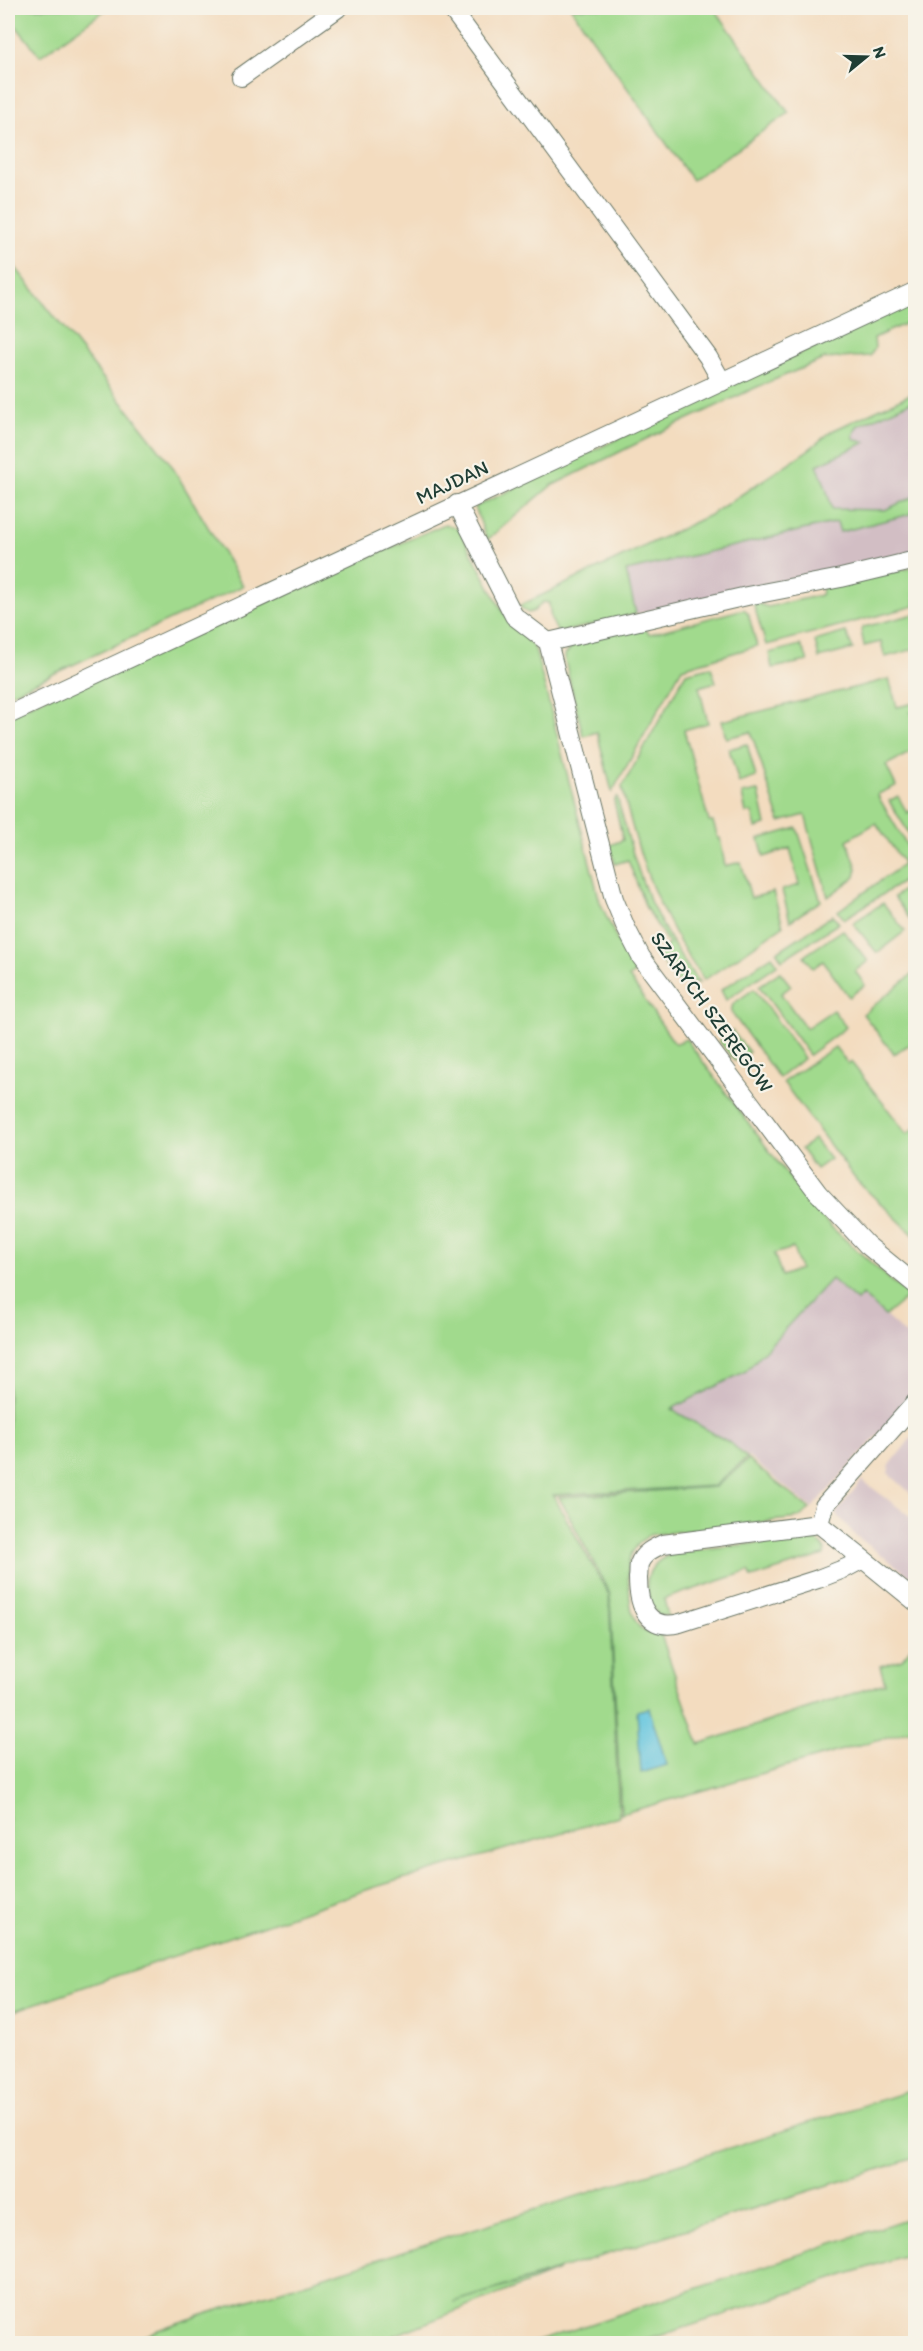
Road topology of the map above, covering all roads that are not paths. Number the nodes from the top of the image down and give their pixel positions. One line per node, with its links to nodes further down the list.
1 (338, 8): 3 (street)
2 (451, 8): 5 (street)
3 (241, 77)
4 (915, 291): 5 (street, MAJDAN)
5 (722, 382): 6 (street, MAJDAN)
6 (457, 504): 8 (street); 9 (street, MAJDAN)
7 (915, 560): 8 (street)
8 (548, 642): 10 (street, SZARYCH SZEREGÓW)
9 (8, 715)
10 (915, 1285)
11 (915, 1402): 12 (street)
12 (819, 1524): 13 (street); 13 (street)
13 (863, 1558): 14 (street)
14 (915, 1602)

